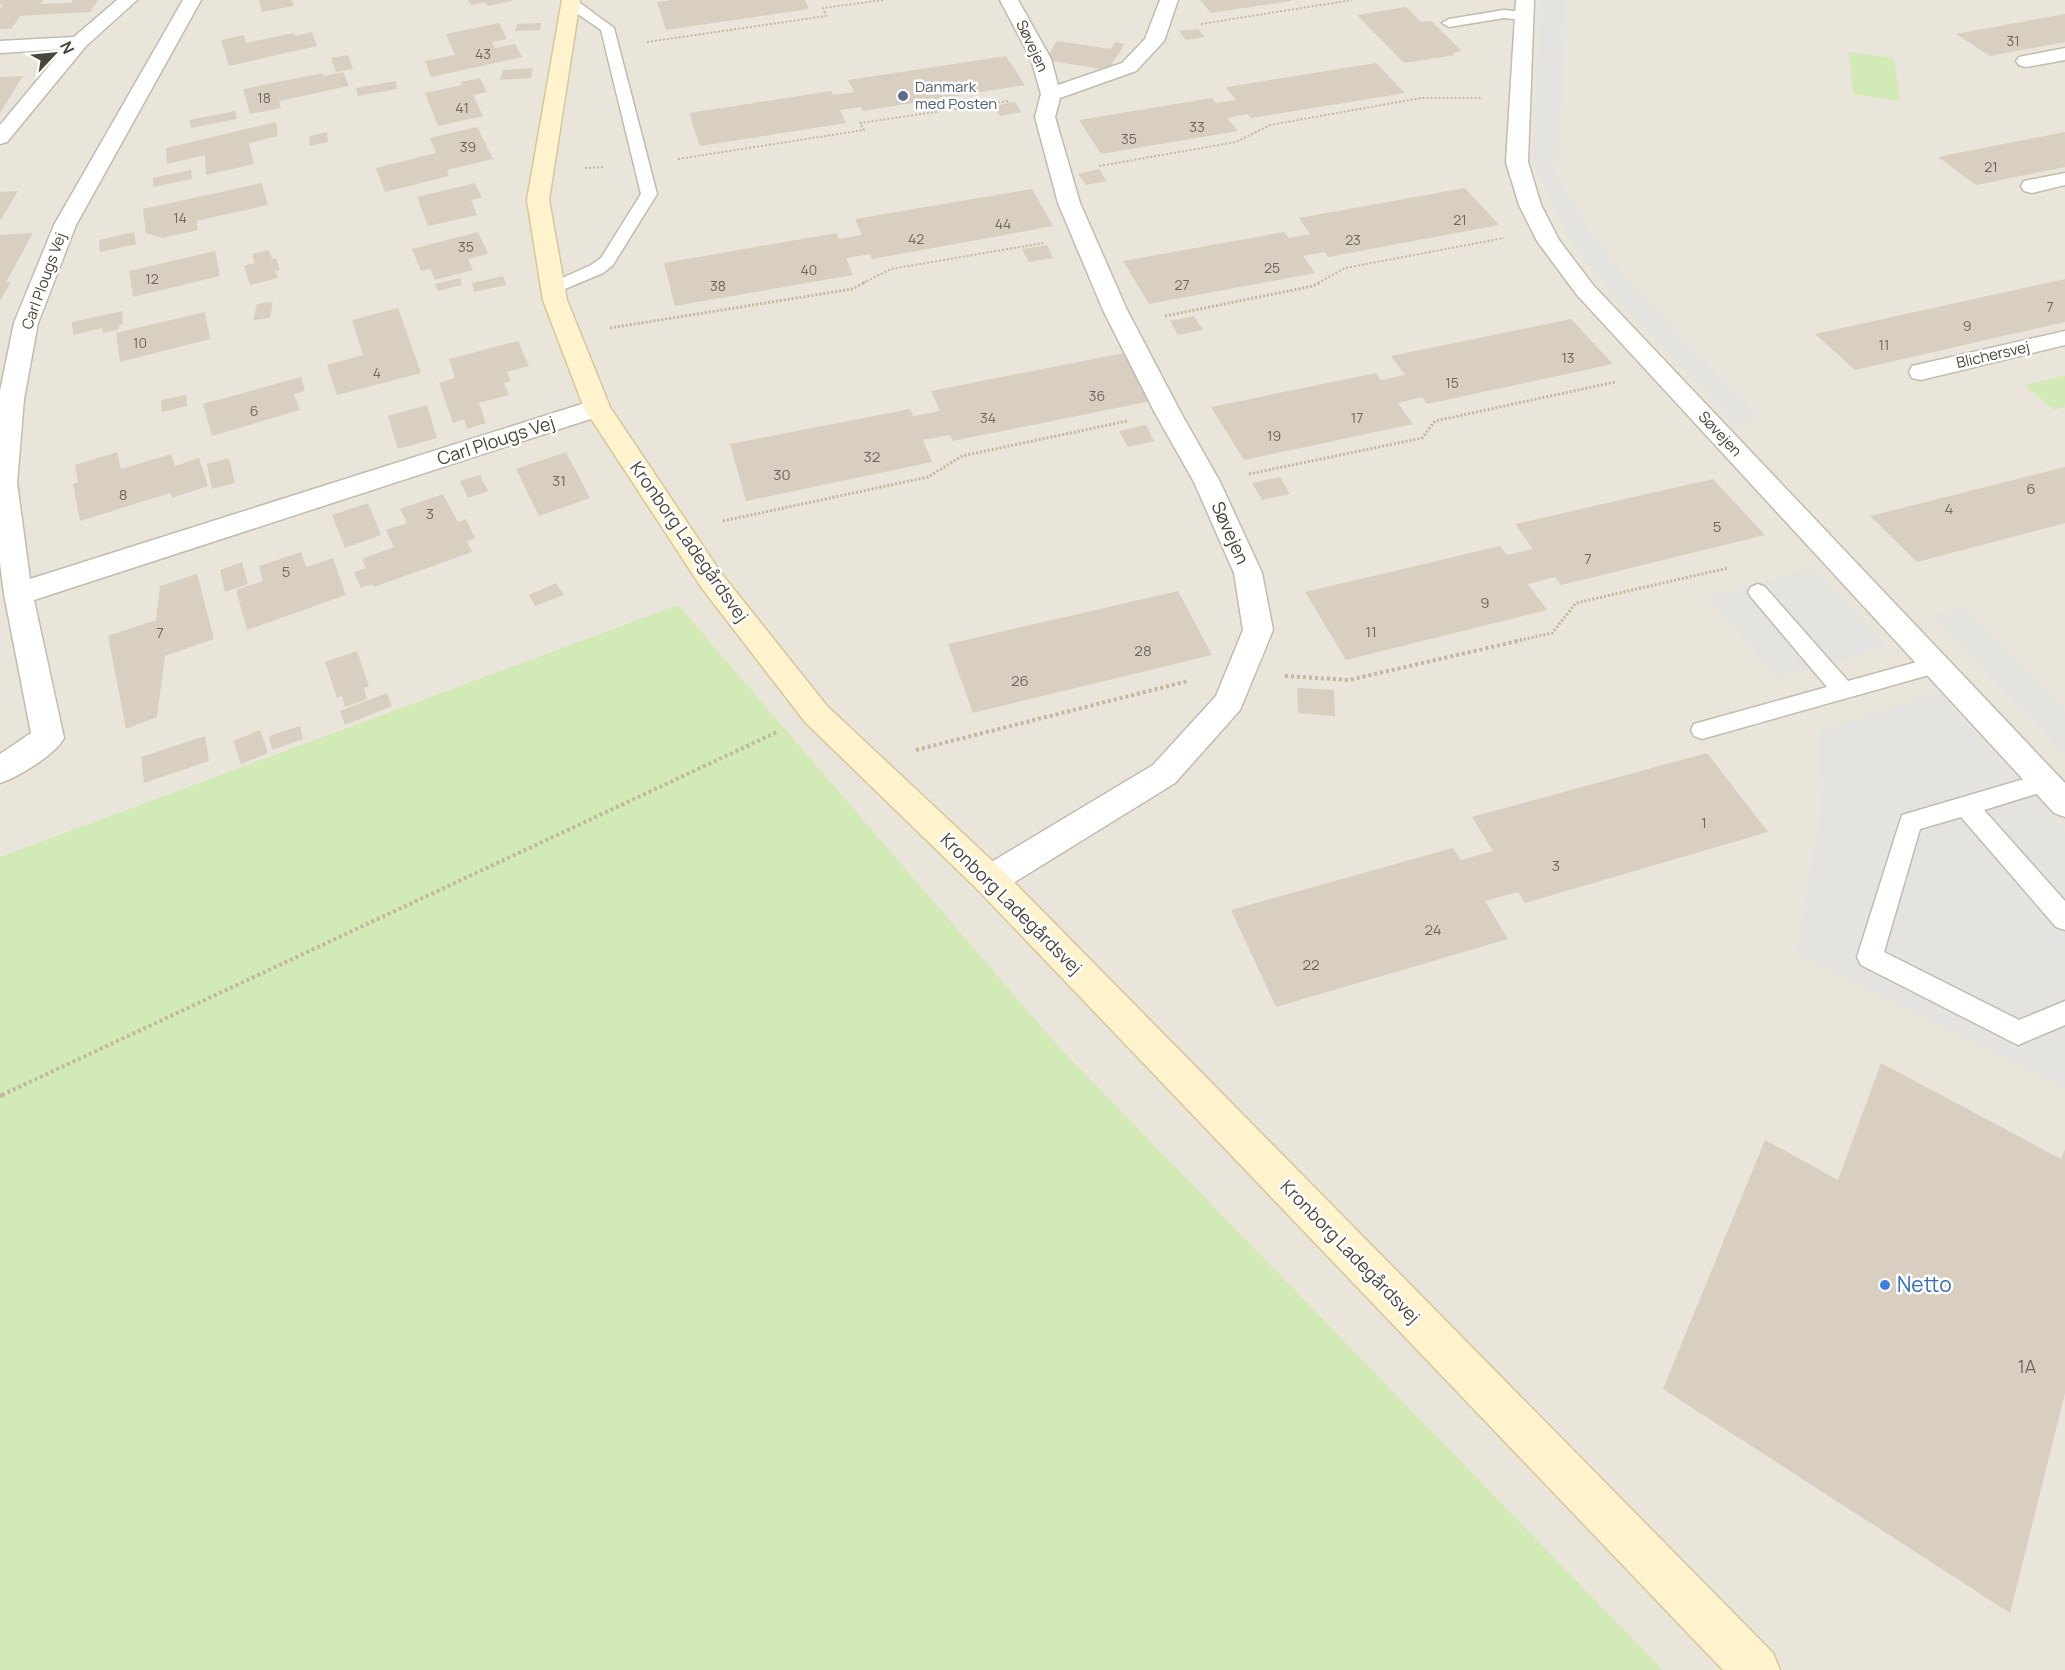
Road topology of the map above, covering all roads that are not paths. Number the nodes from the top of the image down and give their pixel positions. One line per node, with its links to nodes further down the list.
1 (128, 0): 8 (street)
2 (192, 0): 21 (street, Carl Plougs Vej)
3 (1009, 0): 12 (street, Søvejen)
4 (1169, 0): 12 (street, Søvejen)
5 (571, 1): 16 (street, Kronborg Ladegårdsvej); 16 (lane)
6 (1525, 8): 7 (lane); 22 (street, Søvejen)
7 (1449, 23)
8 (80, 42): 9 (street); 13 (street)
9 (0, 47)
10 (2065, 54): 11 (street)
11 (2026, 61)
12 (1051, 94): 29 (street, Søvejen)
13 (0, 138)
14 (2065, 179): 15 (street)
15 (2032, 186)
16 (553, 289): 19 (street, Kronborg Ladegårdsvej)
17 (2065, 338): 18 (street, Blichersvej)
18 (1921, 372)
19 (597, 408): 21 (street, Carl Plougs Vej); 29 (street, Kronborg Ladegårdsvej)
20 (1758, 592): 23 (lane)
21 (18, 594): 25 (street, Carl Plougs Vej)
22 (1935, 665): 23 (lane); 26 (street, Søvejen)
23 (1844, 691): 24 (lane)
24 (1702, 730)
25 (0, 770)
26 (2044, 782): 27 (street, Søvejen); 28 (lane)
27 (2065, 804)
28 (1965, 805): 30 (lane); 31 (lane)
29 (990, 880): 32 (street, Kronborg Ladegårdsvej)
30 (2065, 919)
31 (2065, 1013)
32 (1756, 1670)

